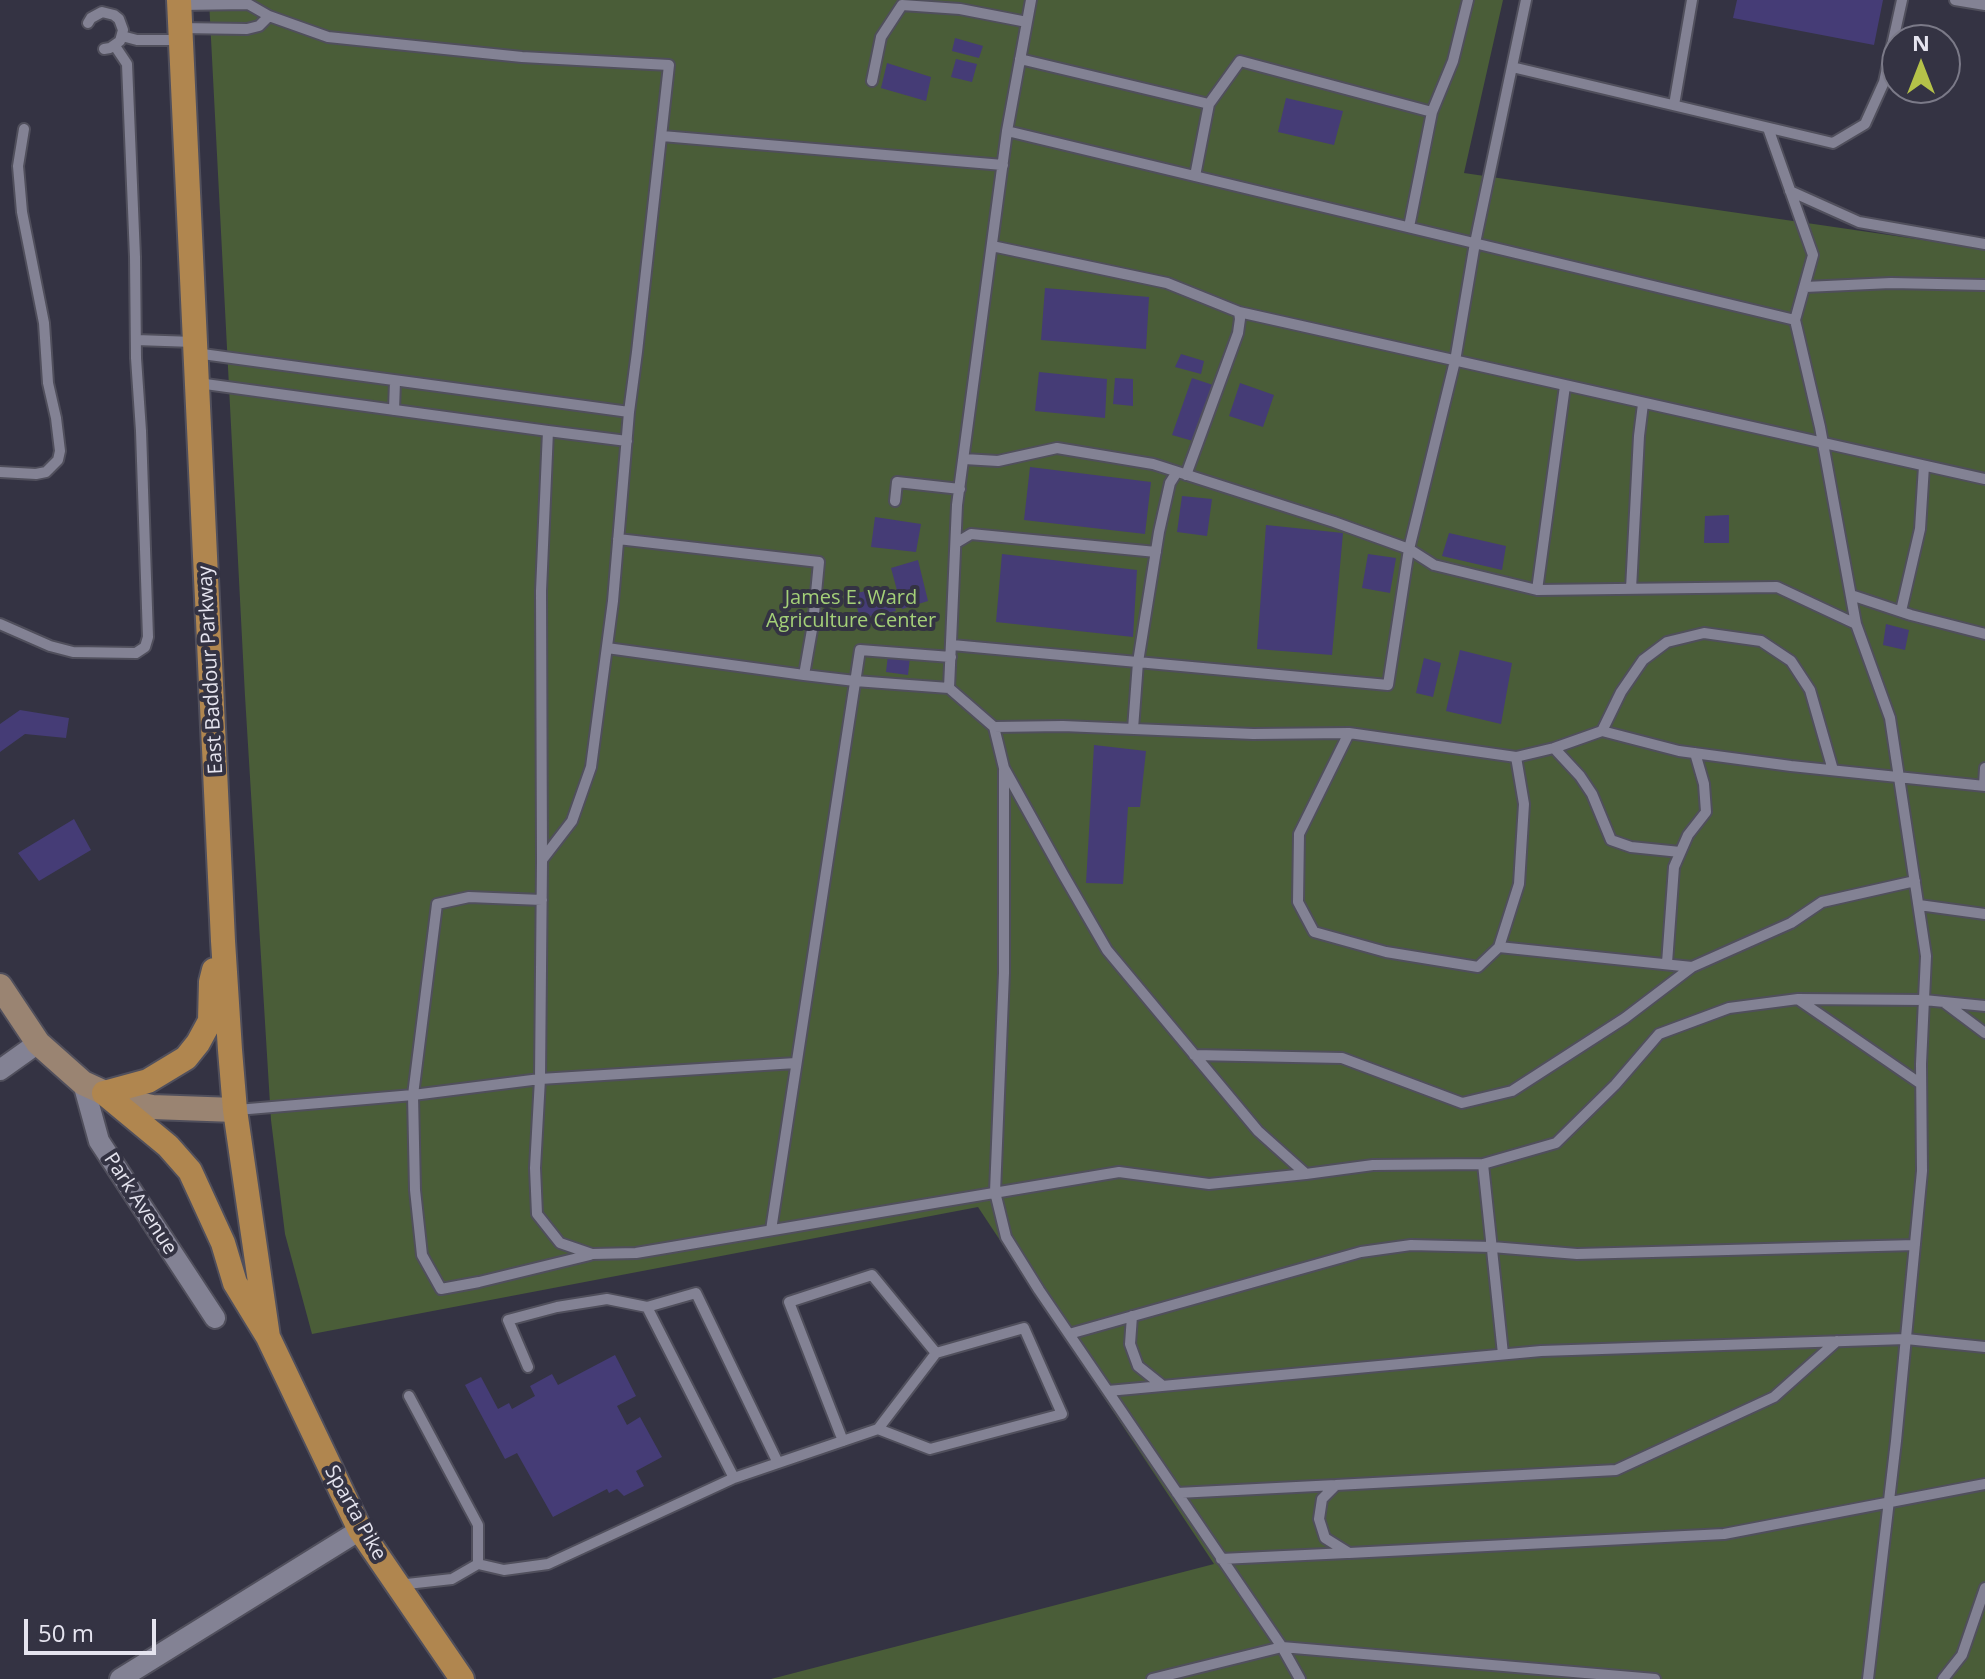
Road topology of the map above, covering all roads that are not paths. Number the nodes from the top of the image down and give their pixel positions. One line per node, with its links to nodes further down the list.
1 (102, 0): 9 (lane)
2 (1031, 0): 12 (lane)
3 (1468, 0): 22 (lane)
4 (1526, 0): 18 (lane)
5 (1692, 0): 21 (lane)
6 (1902, 0): 23 (lane)
7 (1955, 0): 8 (lane)
8 (1985, 5)
9 (102, 12): 13 (lane); 14 (lane)
10 (269, 16): 11 (lane); 11 (lane); 26 (lane)
11 (180, 18): 14 (lane); 39 (main road, East Baddour Parkway)
12 (1027, 22): 17 (lane); 19 (lane)
13 (88, 23)
14 (122, 36): 15 (lane)
15 (115, 46): 16 (lane); 38 (lane)
16 (104, 49)
17 (1020, 59): 20 (lane); 25 (lane)
18 (1512, 67): 21 (lane); 31 (lane)
19 (872, 81)
20 (1209, 104): 22 (lane); 28 (lane)
21 (1674, 105): 23 (lane)
22 (1432, 112): 30 (lane)
23 (1768, 128): 29 (lane)
24 (24, 129): 52 (lane)
25 (1007, 131): 27 (lane); 28 (lane)
26 (662, 136): 27 (lane); 46 (lane)
27 (1003, 165): 33 (lane)
28 (1195, 176): 30 (lane)
29 (1790, 191): 32 (lane); 35 (lane)
30 (1409, 227): 31 (lane)
31 (1475, 243): 37 (lane); 40 (lane)
32 (1985, 244)
33 (992, 246): 36 (lane); 50 (lane)
34 (1985, 285): 35 (lane)
35 (1805, 287): 37 (lane)
36 (1239, 312): 40 (lane); 53 (lane)
37 (1795, 320): 49 (lane)
38 (136, 340): 39 (lane); 65 (lane)
39 (195, 347): 41 (lane); 42 (main road, East Baddour Parkway)
40 (1455, 361): 43 (lane); 59 (lane)
41 (395, 381): 45 (lane); 46 (lane)
42 (196, 383): 45 (lane); 92 (main road, East Baddour Parkway)
43 (1565, 386): 44 (lane); 62 (lane)
44 (1643, 404): 49 (lane); 61 (lane)
45 (394, 410): 47 (lane)
46 (629, 412): 48 (lane)
47 (548, 431): 48 (lane); 87 (lane)
48 (627, 441): 57 (lane)
49 (1823, 444): 51 (lane); 63 (lane)
50 (964, 459): 53 (lane); 55 (lane)
51 (1924, 466): 54 (lane); 64 (lane)
52 (0, 472)
53 (1182, 473): 59 (lane); 60 (lane)
54 (1985, 479)
55 (960, 489): 56 (lane); 58 (lane)
56 (895, 501)
57 (618, 539): 68 (lane); 71 (lane)
58 (956, 543): 60 (lane); 69 (lane)
59 (1409, 549): 62 (lane); 70 (lane)
60 (1156, 552): 70 (lane)
61 (1631, 589): 62 (lane); 66 (lane)
62 (1537, 590)
63 (1851, 595): 64 (lane); 66 (lane)
64 (1901, 611): 67 (lane)
65 (0, 624)
66 (1856, 624): 84 (lane)
67 (1985, 634)
68 (607, 648): 71 (lane); 87 (lane)
69 (951, 651): 70 (lane); 72 (lane); 73 (lane)
70 (1138, 662): 75 (lane)
71 (804, 675): 72 (lane)
72 (855, 681): 73 (lane); 104 (lane)
73 (949, 688): 74 (lane)
74 (994, 727): 75 (lane); 81 (lane)
75 (1133, 729): 77 (lane)
76 (1602, 731): 78 (lane); 79 (lane); 83 (lane)
77 (1349, 733): 80 (lane); 93 (lane)
78 (1554, 748): 80 (lane); 86 (lane)
79 (1695, 753): 83 (lane); 86 (lane)
80 (1516, 757): 93 (lane)
81 (1004, 768): 103 (lane); 113 (lane)
82 (1985, 768): 85 (lane)
83 (1833, 770): 84 (lane)
84 (1899, 778): 85 (lane); 88 (lane)
85 (1985, 786)
86 (1680, 852): 94 (lane)
87 (542, 860): 89 (lane)
88 (1915, 881): 90 (lane); 95 (lane)
89 (542, 900): 106 (lane); 109 (lane)
90 (1919, 905): 91 (lane); 98 (lane)
91 (1985, 914)
92 (223, 941): 108 (main road); 110 (main road, East Baddour Parkway)
93 (1499, 947): 94 (lane)
94 (1667, 963): 95 (lane)
95 (1692, 967): 103 (lane)
96 (0, 986): 102 (street)
97 (1798, 999): 98 (lane); 107 (lane); 111 (lane)
98 (1924, 1000): 99 (lane); 107 (lane)
99 (1942, 1002): 100 (lane); 101 (lane)
100 (1985, 1006)
101 (1985, 1033)
102 (38, 1043): 105 (street); 108 (street)
103 (1194, 1055): 112 (lane)
104 (796, 1063): 106 (lane); 114 (lane)
105 (0, 1070)
106 (540, 1079): 109 (lane); 117 (lane)
107 (1921, 1084): 115 (lane)
108 (93, 1088): 110 (street); 120 (street, Park Avenue); 122 (main road)
109 (413, 1095): 110 (lane); 117 (lane)
110 (235, 1110): 122 (main road, East Baddour Parkway)
111 (1483, 1164): 112 (lane); 116 (lane)
112 (1306, 1174): 113 (lane)
113 (995, 1192): 114 (lane); 121 (lane)
114 (771, 1230): 117 (lane)
115 (1915, 1245): 116 (lane); 123 (lane)
116 (1492, 1247): 119 (lane); 127 (lane)
117 (592, 1254)
118 (647, 1307): 128 (lane); 134 (lane); 135 (lane)
119 (1132, 1316): 121 (lane); 129 (lane)
120 (215, 1318)
121 (1069, 1334): 130 (lane)
122 (268, 1337): 140 (main road, Sparta Pike)
123 (1906, 1339): 124 (lane); 125 (lane); 139 (lane)
124 (1837, 1341): 127 (lane); 137 (lane)
125 (1985, 1347)
126 (936, 1353): 132 (lane); 132 (lane); 133 (lane)
127 (1503, 1354): 129 (lane)
128 (528, 1367)
129 (1163, 1386): 130 (lane)
130 (1108, 1391): 138 (lane)
131 (409, 1396): 143 (lane)
132 (878, 1429): 133 (lane)
133 (843, 1441): 134 (lane)
134 (778, 1463): 135 (lane)
135 (734, 1478): 143 (lane)
136 (1985, 1484): 139 (lane)
137 (1336, 1485): 138 (lane); 141 (lane)
138 (1177, 1493): 142 (lane)
139 (1889, 1503): 141 (lane); 152 (lane)
140 (360, 1530): 144 (main road, Sparta Pike); 147 (street)
141 (1349, 1553): 142 (lane)
142 (1221, 1559): 146 (lane)
143 (478, 1564): 144 (lane)
144 (397, 1585): 148 (main road, Sparta Pike)
145 (1985, 1588): 153 (lane)
146 (1282, 1647): 149 (lane); 150 (lane); 151 (lane)
147 (120, 1679)
148 (462, 1679)
149 (1152, 1679)
150 (1300, 1679)
151 (1655, 1679)
152 (1868, 1679)
153 (1943, 1679)

